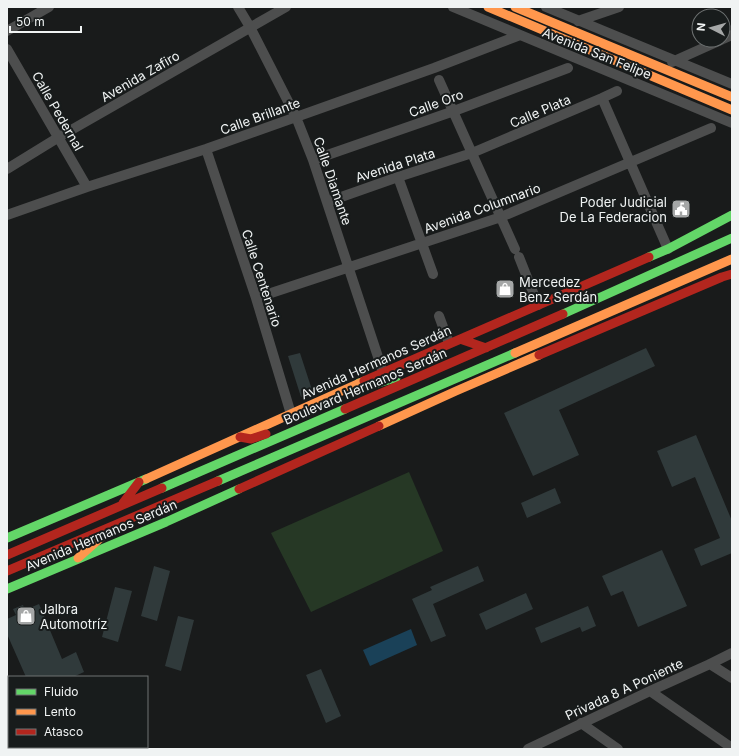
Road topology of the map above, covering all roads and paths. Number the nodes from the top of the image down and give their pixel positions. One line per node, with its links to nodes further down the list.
1 (49, 7): 13 (street)
2 (238, 7): 11 (street, Calle Diamante)
3 (286, 7): 11 (street, Avenida Zafiro)
4 (453, 7): 14 (street, Avenida San Felipe)
5 (488, 7): 12 (main road, Avenida San Felipe)
6 (515, 7): 9 (main road, Avenida San Felipe)
7 (547, 7): 9 (street); 10 (street, Avenida San Felipe)
8 (619, 7): 10 (street)
9 (542, 19): 12 (street); 18 (main road, Avenida San Felipe)
10 (578, 20): 17 (street, Avenida San Felipe)
11 (250, 27): 28 (street, Calle Diamante); 31 (street, Avenida Zafiro)
12 (538, 28): 20 (main road, Avenida San Felipe)
13 (7, 31)
14 (520, 36): 28 (street, Calle Brillante); 29 (street, Avenida San Felipe)
15 (704, 48): 17 (street)
16 (7, 49): 31 (street, Calle Pedernal)
17 (674, 61): 18 (street); 22 (street, Avenida San Felipe)
18 (660, 67): 20 (street); 24 (main road, Avenida San Felipe)
19 (568, 68): 27 (street, Calle Oro)
20 (646, 73): 26 (main road, Avenida San Felipe)
21 (439, 80): 27 (street)
22 (732, 84)
23 (616, 91): 25 (street, Calle Plata)
24 (732, 97)
25 (602, 98): 33 (street, Calle Plata); 35 (street)
26 (732, 110)
27 (454, 111): 33 (street); 34 (street, Calle Oro)
28 (296, 117): 32 (street, Calle Brillante); 34 (street, Calle Diamante)
29 (732, 124)
30 (711, 128): 35 (street, Avenida Columnario)
31 (59, 137): 36 (street, Avenida Zafiro); 38 (street, Calle Pedernal)
32 (206, 150): 38 (street, Calle Brillante); 50 (street, Calle Centenario)
33 (472, 153): 37 (street, Avenida Plata); 42 (street)
34 (313, 160): 39 (street, Calle Diamante)
35 (631, 162): 42 (street, Avenida Columnario); 45 (street)
36 (7, 169)
37 (398, 177): 39 (street, Avenida Plata); 44 (street)
38 (87, 187): 41 (street, Calle Brillante)
39 (327, 202): 47 (street, Calle Diamante)
40 (732, 214): 45 (main road, Avenida Hermanos Serdán)
41 (7, 215)
42 (501, 217): 44 (street, Avenida Columnario); 51 (street)
43 (732, 238): 55 (main road, Boulevard Hermanos Serdán)
44 (422, 244): 47 (street, Avenida Columnario); 48 (street)
45 (668, 249): 51 (main road, Avenida Hermanos Serdán)
46 (732, 259): 64 (main road)
47 (348, 268): 50 (street, Avenida Columnario); 56 (street, Calle Diamante)
48 (433, 274)
49 (732, 274): 67 (main road, Avenida Hermanos Serdán)
50 (256, 298): 59 (street, Calle Centenario)
51 (538, 305): 53 (main road, Avenida Hermanos Serdán)
52 (439, 316): 54 (street)
53 (460, 338): 54 (main road, Avenida Hermanos Serdán); 55 (main road)
54 (449, 344): 56 (main road, Avenida Hermanos Serdán)
55 (486, 348): 57 (main road, Boulevard Hermanos Serdán)
56 (383, 372): 58 (main road, Avenida Hermanos Serdán)
57 (418, 377): 58 (main road); 60 (main road, Boulevard Hermanos Serdán)
58 (359, 383): 59 (main road, Avenida Hermanos Serdán)
59 (292, 414): 61 (main road, Avenida Hermanos Serdán)
60 (303, 427): 61 (main road); 63 (main road, Boulevard Hermanos Serdán)
61 (240, 437): 62 (main road, Avenida Hermanos Serdán)
62 (139, 482): 63 (main road); 65 (main road, Avenida Hermanos Serdán)
63 (121, 505): 66 (main road, Boulevard Hermanos Serdán)
64 (115, 525): 67 (main road); 68 (main road)
65 (7, 538)
66 (7, 555)
67 (78, 558): 69 (main road, Avenida Hermanos Serdán)
68 (7, 571)
69 (7, 589)
70 (732, 653): 71 (street, Privada 8 A Poniente)
71 (710, 664): 72 (street); 73 (street, Privada 8 A Poniente)
72 (732, 678)
73 (650, 691): 74 (street, Privada 8 A Poniente); 75 (street)
74 (581, 723): 76 (street, Privada 8 A Poniente); 77 (street)
75 (732, 748)
76 (528, 749)
77 (618, 749)

